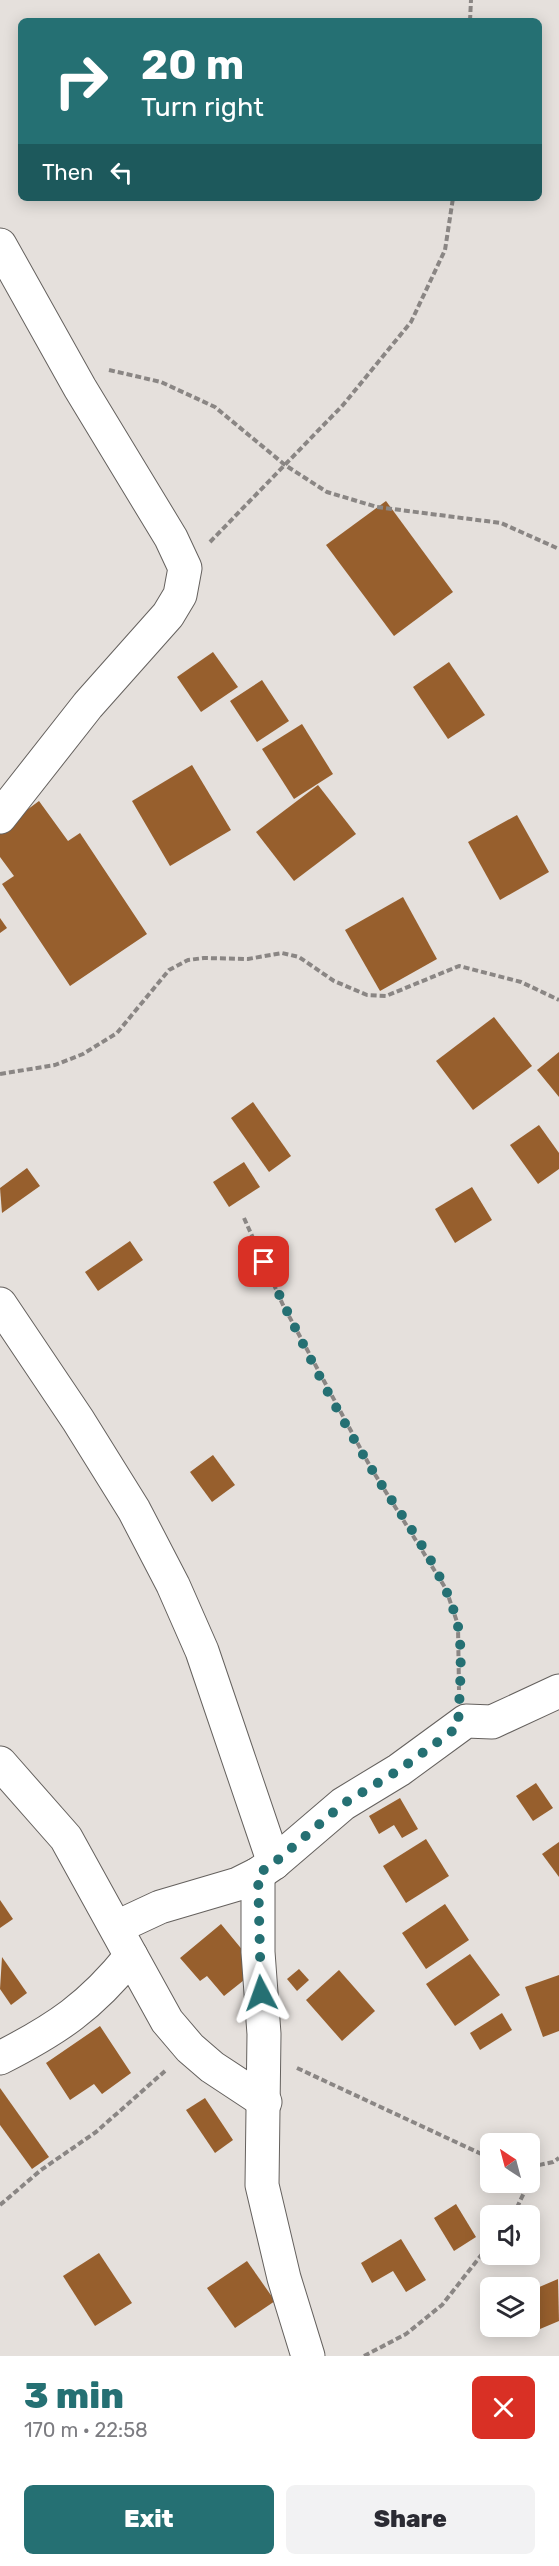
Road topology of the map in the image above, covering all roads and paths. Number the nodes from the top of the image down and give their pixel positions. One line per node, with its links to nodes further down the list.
1 (471, 0): 2 (path)
2 (470, 18)
3 (453, 201): 6 (path)
4 (0, 245): 5 (street)
5 (65, 361): 6 (path); 8 (street)
6 (285, 465): 7 (path); 8 (path)
7 (559, 549)
8 (185, 568): 9 (street)
9 (0, 817)
10 (559, 1000): 11 (path)
11 (0, 1074)
12 (244, 1218): 15 (path)
13 (0, 1304): 17 (street)
14 (559, 1691): 15 (street)
15 (458, 1727): 17 (street)
16 (0, 1763): 18 (street)
17 (266, 1869): 18 (street); 21 (street)
18 (117, 1927): 19 (street)
19 (131, 1956): 20 (street); 22 (street)
20 (190, 2048): 23 (street); 27 (path)
21 (264, 2053): 23 (street); 24 (path)
22 (0, 2058)
23 (264, 2102): 29 (street)
24 (480, 2153)
25 (559, 2158): 26 (path)
26 (540, 2164)
27 (0, 2205)
28 (480, 2257): 30 (path)
29 (308, 2356)
30 (364, 2356)

